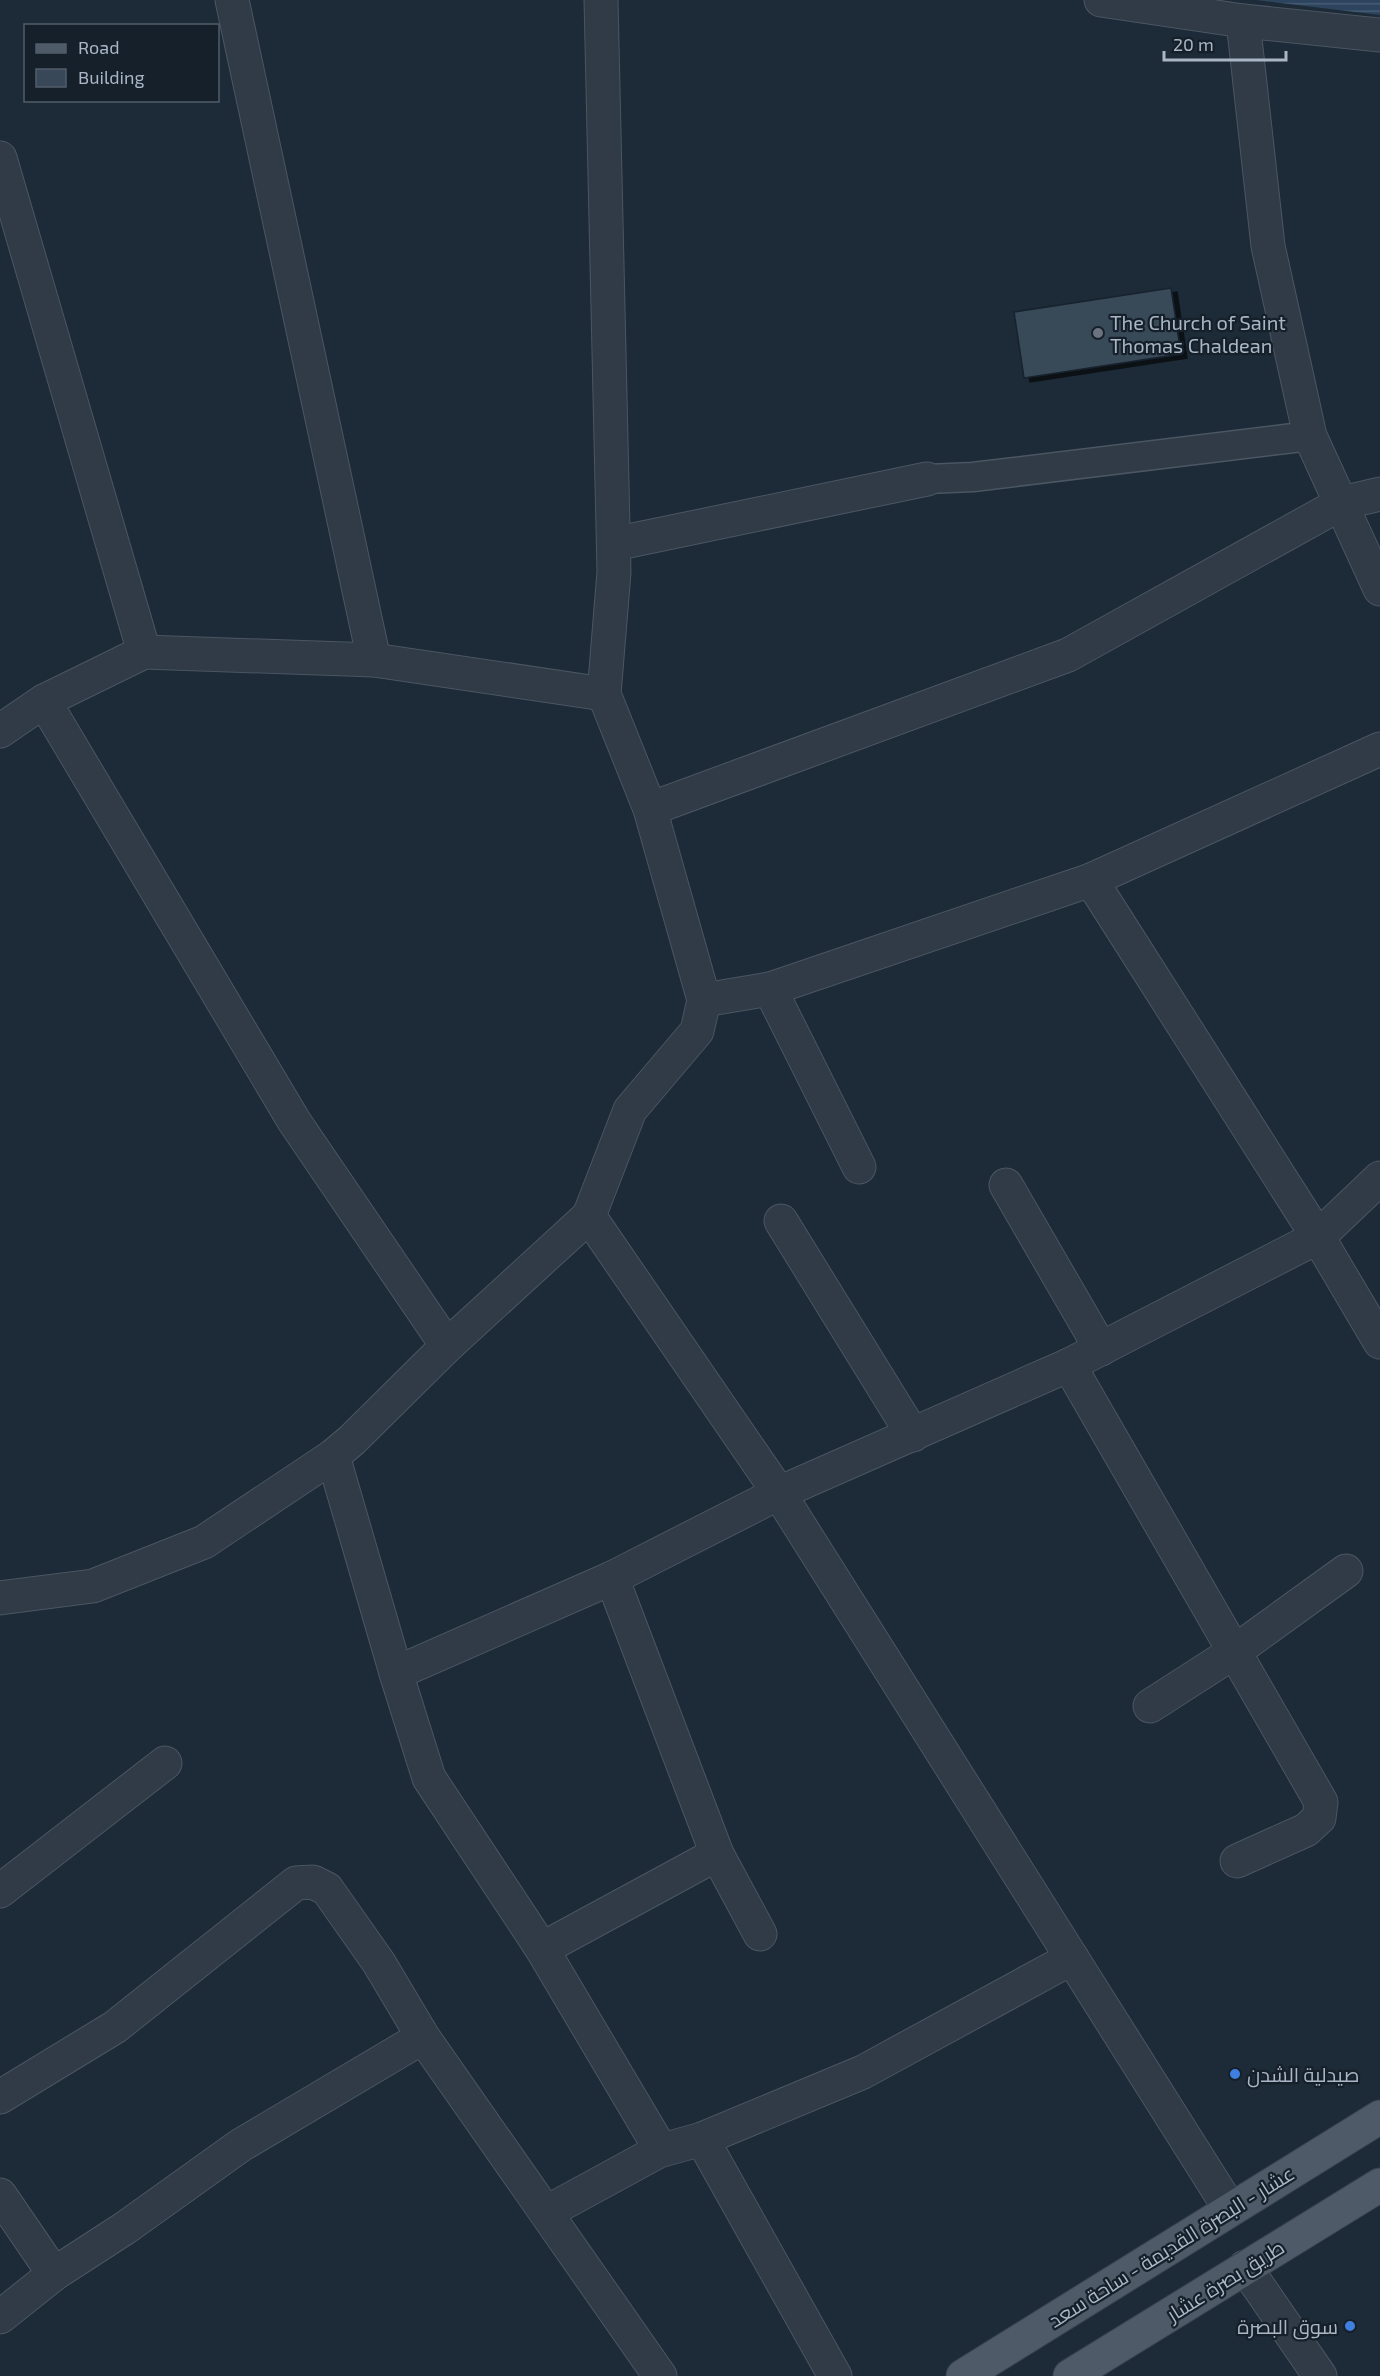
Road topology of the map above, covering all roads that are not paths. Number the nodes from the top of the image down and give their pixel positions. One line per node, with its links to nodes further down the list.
1 (232, 0): 14 (street)
2 (601, 0): 11 (street)
3 (1101, 0): 4 (street)
4 (1243, 21): 5 (street); 7 (street)
5 (1380, 35)
6 (0, 158): 13 (street)
7 (1310, 436): 8 (street); 10 (street)
8 (927, 479): 11 (street)
9 (1380, 495): 10 (street)
10 (1342, 503): 12 (street); 19 (street)
11 (614, 544): 15 (street)
12 (1380, 590)
13 (144, 652): 14 (street); 16 (street)
14 (374, 660): 15 (street)
15 (604, 694): 19 (street)
16 (44, 701): 17 (street); 30 (street)
17 (0, 731)
18 (1380, 749): 20 (street)
19 (650, 809): 22 (street)
20 (1091, 880): 21 (street); 28 (street)
21 (770, 989): 22 (street); 23 (street)
22 (704, 1000): 26 (street)
23 (859, 1167)
24 (1380, 1178): 28 (street)
25 (1006, 1185): 31 (street)
26 (589, 1216): 30 (street); 35 (street)
27 (781, 1221): 33 (street)
28 (1318, 1237): 29 (street); 31 (street)
29 (1380, 1341)
30 (447, 1346): 34 (street)
31 (1101, 1349): 32 (street)
32 (1069, 1365): 33 (street); 39 (street)
33 (914, 1435): 35 (street)
34 (333, 1456): 38 (street); 40 (street)
35 (779, 1493): 37 (street); 48 (street)
36 (1346, 1571): 39 (street)
37 (612, 1578): 40 (street); 43 (street)
38 (0, 1598)
39 (1234, 1652): 41 (street); 44 (street)
40 (396, 1672): 47 (street)
41 (1150, 1706)
42 (165, 1763): 45 (street)
43 (717, 1854): 46 (street); 47 (street)
44 (1237, 1861)
45 (0, 1891)
46 (760, 1934)
47 (542, 1949): 53 (street)
48 (1072, 1958): 52 (street); 56 (street)
49 (423, 2037): 50 (street); 57 (street); 59 (street)
50 (0, 2097)
51 (1380, 2117): 56 (main road, عشار - البصرة القديمة - ساحة سعد)
52 (702, 2139): 53 (street); 62 (street)
53 (661, 2150): 57 (street)
54 (1380, 2185): 58 (main road, طريق بصرة عشار)
55 (0, 2195): 59 (street)
56 (1230, 2209): 63 (main road, عشار - البصرة القديمة - ساحة سعد)
57 (547, 2212): 61 (street)
58 (1245, 2267): 64 (main road, طريق بصرة عشار); 65 (street)
59 (54, 2274): 60 (street)
60 (0, 2317)
61 (660, 2376)
62 (835, 2376)
63 (963, 2376)
64 (1070, 2376)
65 (1320, 2376)

